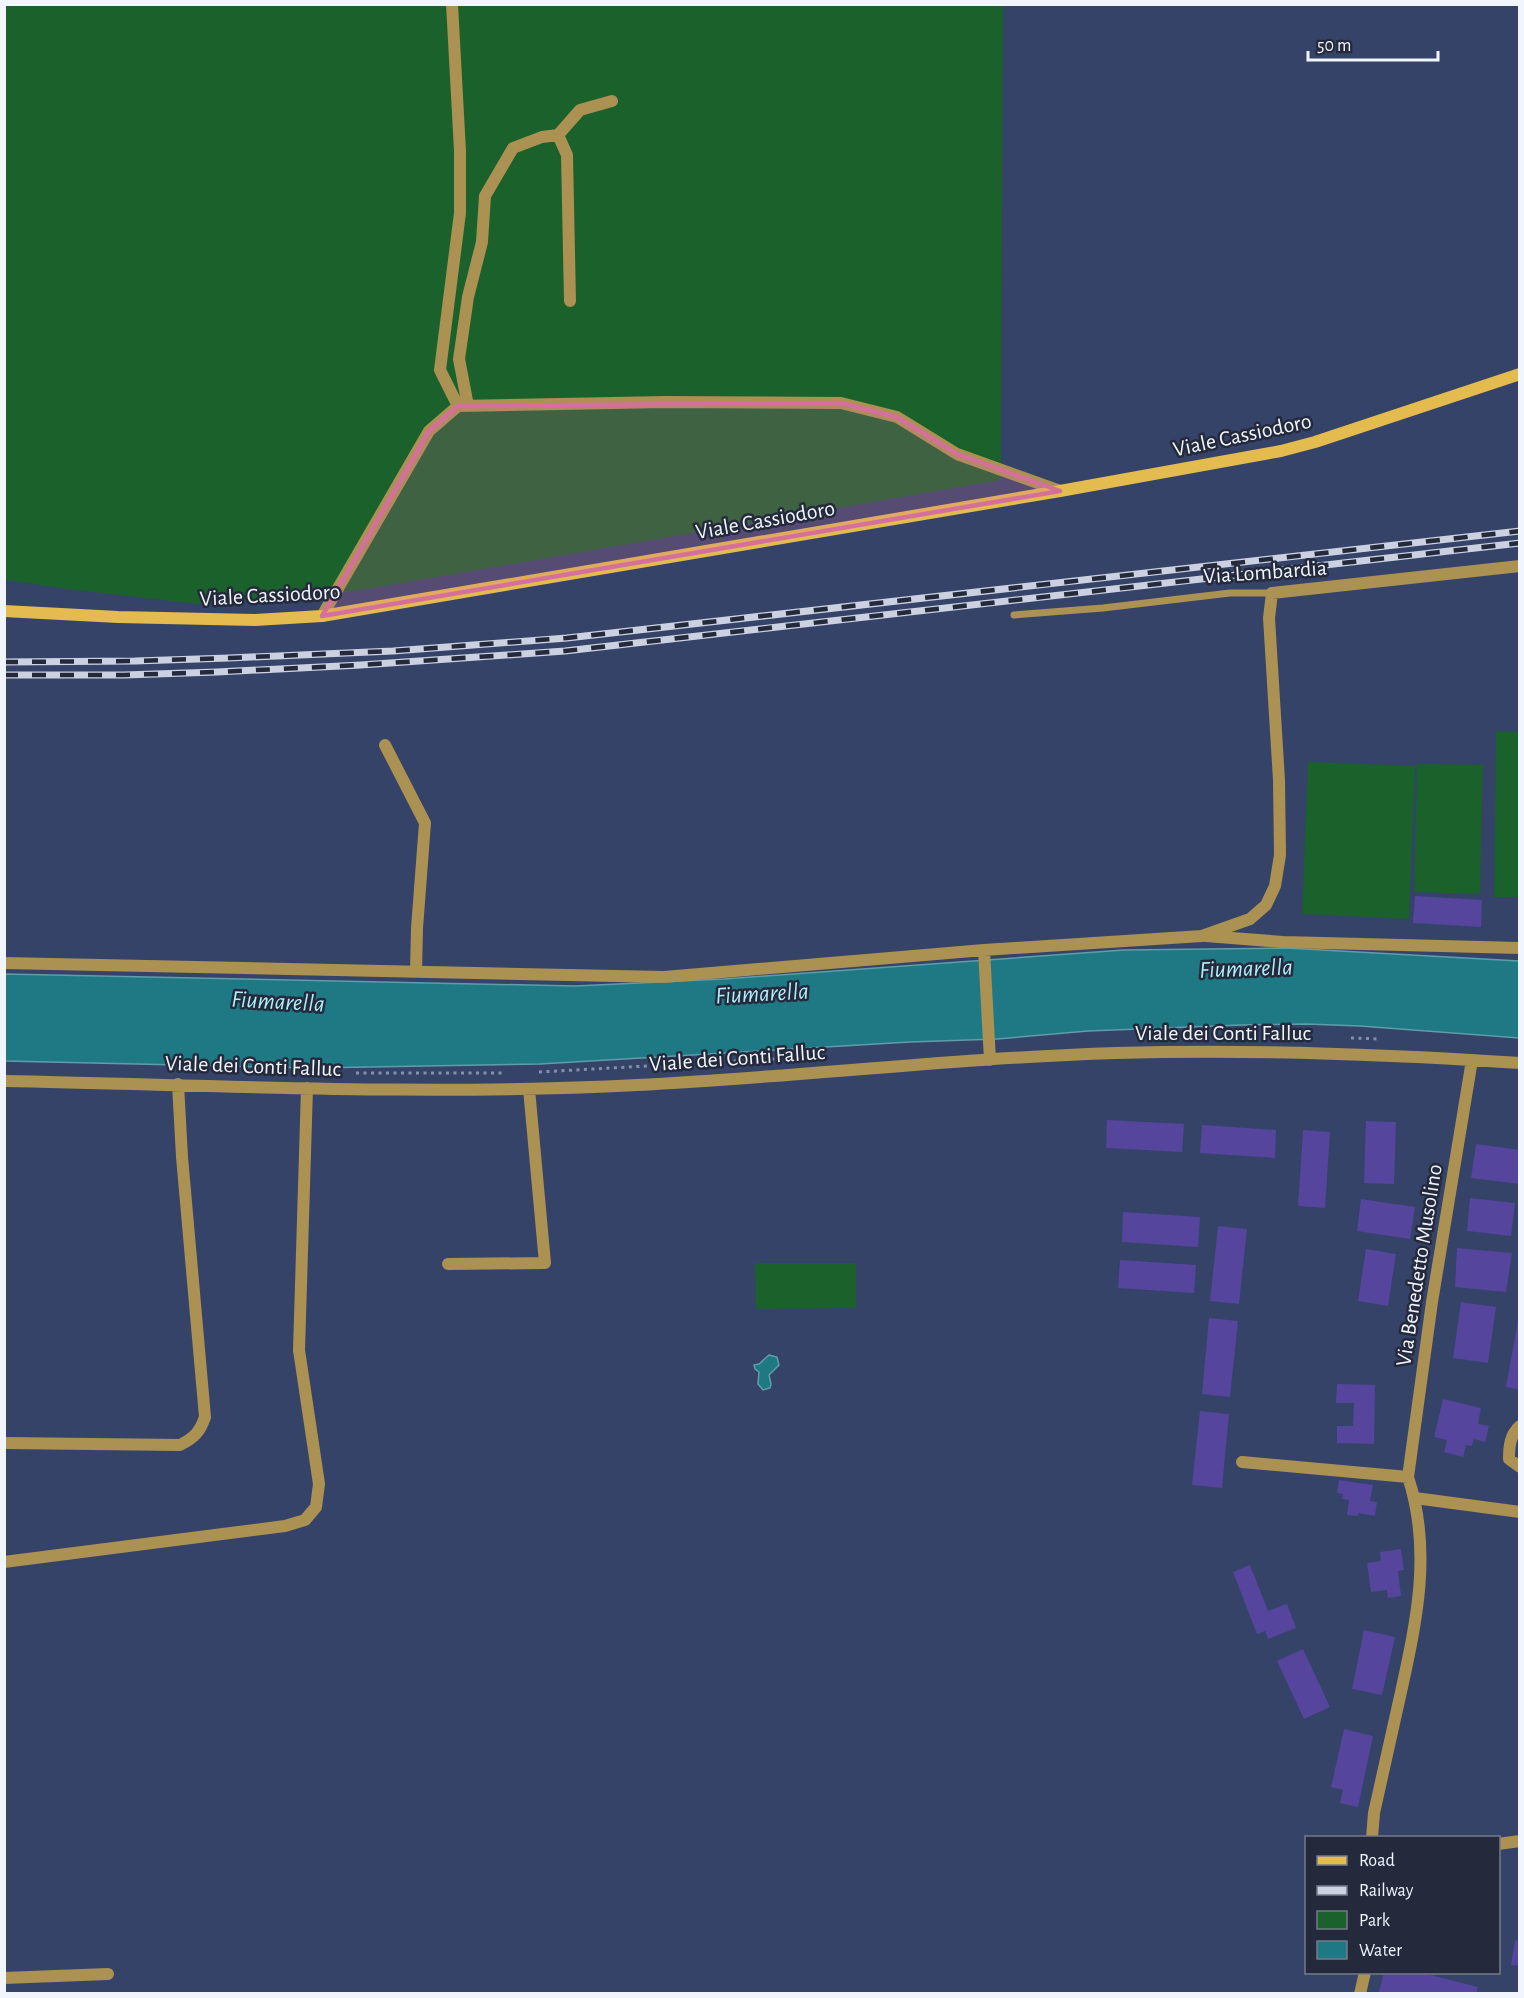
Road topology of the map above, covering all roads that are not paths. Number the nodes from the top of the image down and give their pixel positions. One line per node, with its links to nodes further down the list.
1 (452, 4): 6 (street)
2 (612, 100): 3 (street)
3 (558, 135): 4 (street); 6 (street)
4 (570, 302)
5 (1520, 375): 7 (main road, Viale Cassiodoro)
6 (463, 406): 7 (street); 12 (street)
7 (1060, 491): 12 (main road, Viale Cassiodoro)
8 (1520, 566): 9 (street, Via Lombardia)
9 (1272, 593): 11 (lane, Via Lombardia); 14 (street)
10 (4, 611): 12 (main road, Viale Cassiodoro)
11 (1014, 615)
12 (322, 616)
13 (385, 745): 18 (street)
14 (1202, 936): 15 (street); 16 (street)
15 (1520, 948)
16 (985, 954): 18 (street); 19 (street)
17 (4, 963): 18 (street)
18 (416, 972)
19 (990, 1060): 20 (street, Viale dei Conti Falluc); 25 (street, Viale dei Conti Falluc)
20 (1472, 1060): 21 (street, Viale dei Conti Falluc); 31 (street, Via Benedetto Musolino)
21 (1520, 1063)
22 (4, 1081): 23 (street, Viale dei Conti Falluc)
23 (178, 1084): 24 (street, Viale dei Conti Falluc); 28 (street)
24 (307, 1088): 25 (street, Viale dei Conti Falluc); 34 (street)
25 (529, 1089): 26 (street)
26 (448, 1264)
27 (1520, 1426): 30 (street)
28 (4, 1443)
29 (1242, 1462): 31 (street)
30 (1520, 1467)
31 (1408, 1476): 32 (street, Via Benedetto Musolino)
32 (1415, 1498): 33 (street); 35 (street, Via Benedetto Musolino)
33 (1520, 1512)
34 (4, 1562)
35 (1372, 1836)
36 (1520, 1841): 37 (street)
37 (1500, 1844)
38 (108, 1974): 40 (street)
39 (1365, 1974): 41 (street)
40 (4, 1978)
41 (1360, 1994)

